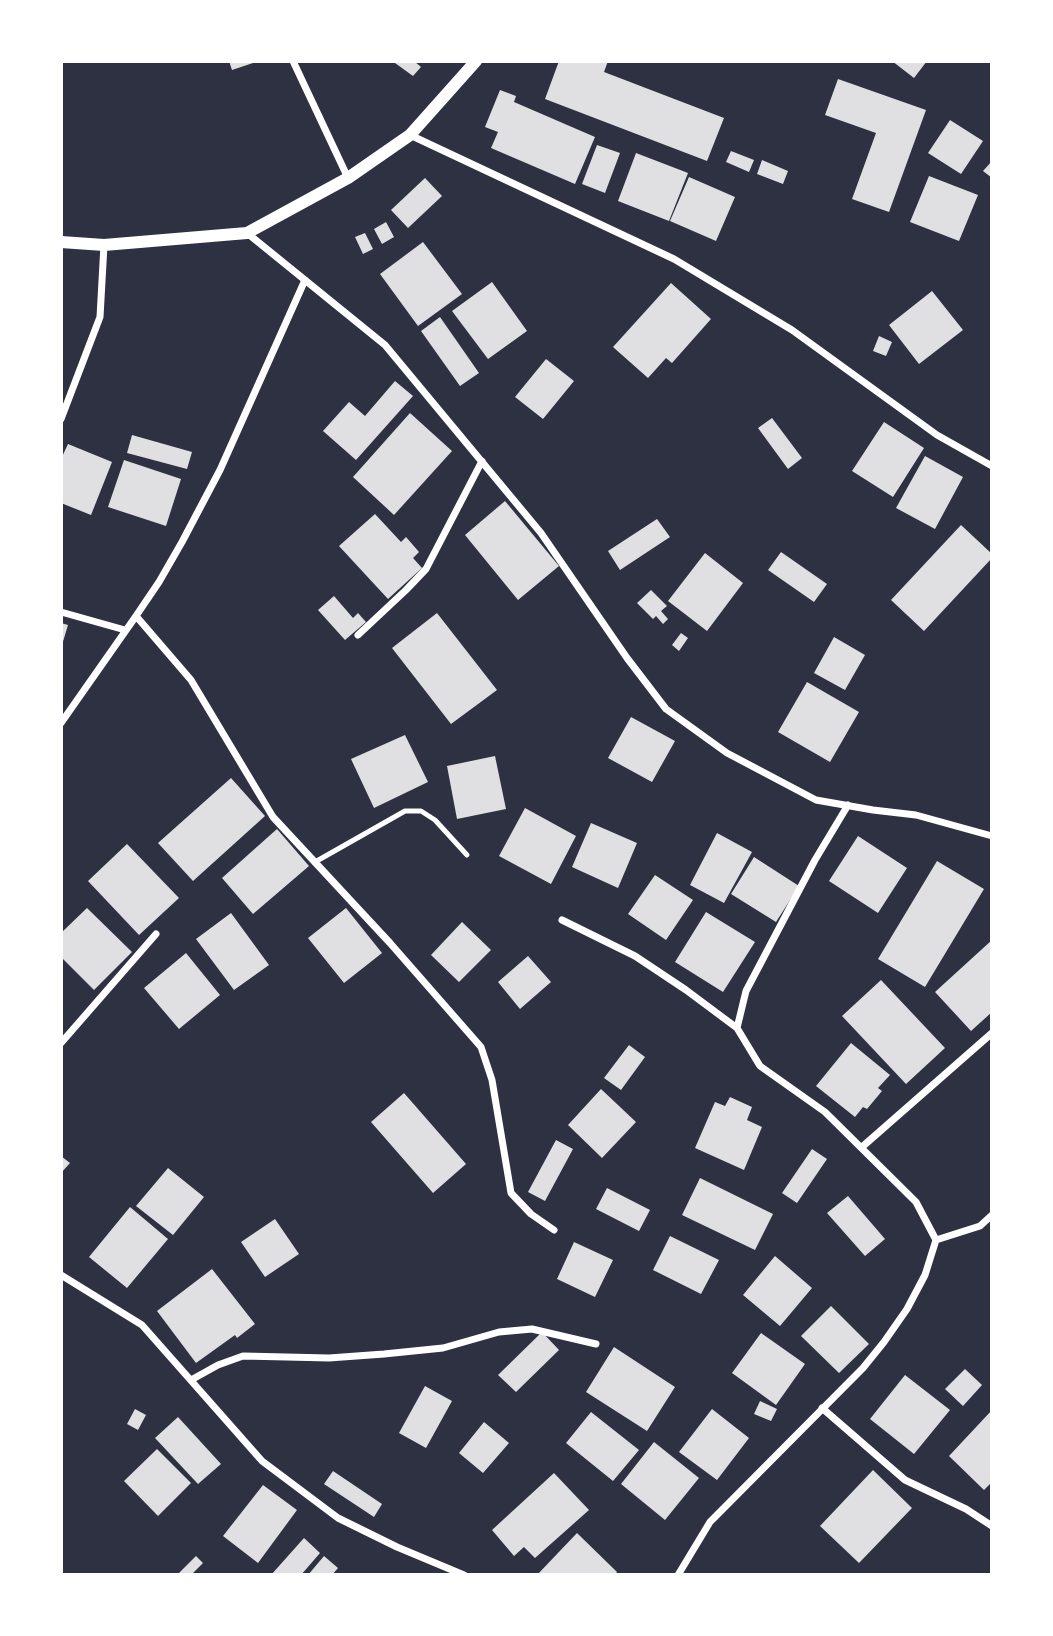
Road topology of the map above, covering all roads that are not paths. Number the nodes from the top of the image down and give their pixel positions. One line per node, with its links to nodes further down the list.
1 (293, 61): 4 (street)
2 (476, 61): 3 (street)
3 (410, 135): 4 (street); 11 (street)
4 (348, 178): 5 (street)
5 (247, 233): 7 (street); 8 (street)
6 (61, 242): 7 (street)
7 (104, 245): 9 (street)
8 (305, 280): 10 (street); 13 (street)
9 (61, 419)
10 (482, 461): 15 (street); 17 (street)
11 (992, 466)
12 (61, 612): 14 (street)
13 (136, 616): 14 (street); 20 (street)
14 (125, 630): 16 (street)
15 (358, 635)
16 (61, 723)
17 (848, 805): 18 (street); 23 (street)
18 (992, 836)
19 (467, 855): 20 (lane)
20 (315, 862): 28 (street)
21 (562, 920): 23 (street)
22 (156, 934): 25 (street)
23 (737, 1028): 26 (street)
24 (992, 1033): 26 (street)
25 (61, 1043)
26 (862, 1147): 29 (street)
27 (992, 1215): 29 (street)
28 (554, 1230)
29 (936, 1240): 33 (street)
30 (61, 1275): 32 (street)
31 (596, 1344): 32 (street)
32 (191, 1380): 35 (street)
33 (822, 1408): 34 (street); 36 (street)
34 (992, 1526)
35 (464, 1575)
36 (678, 1575)

